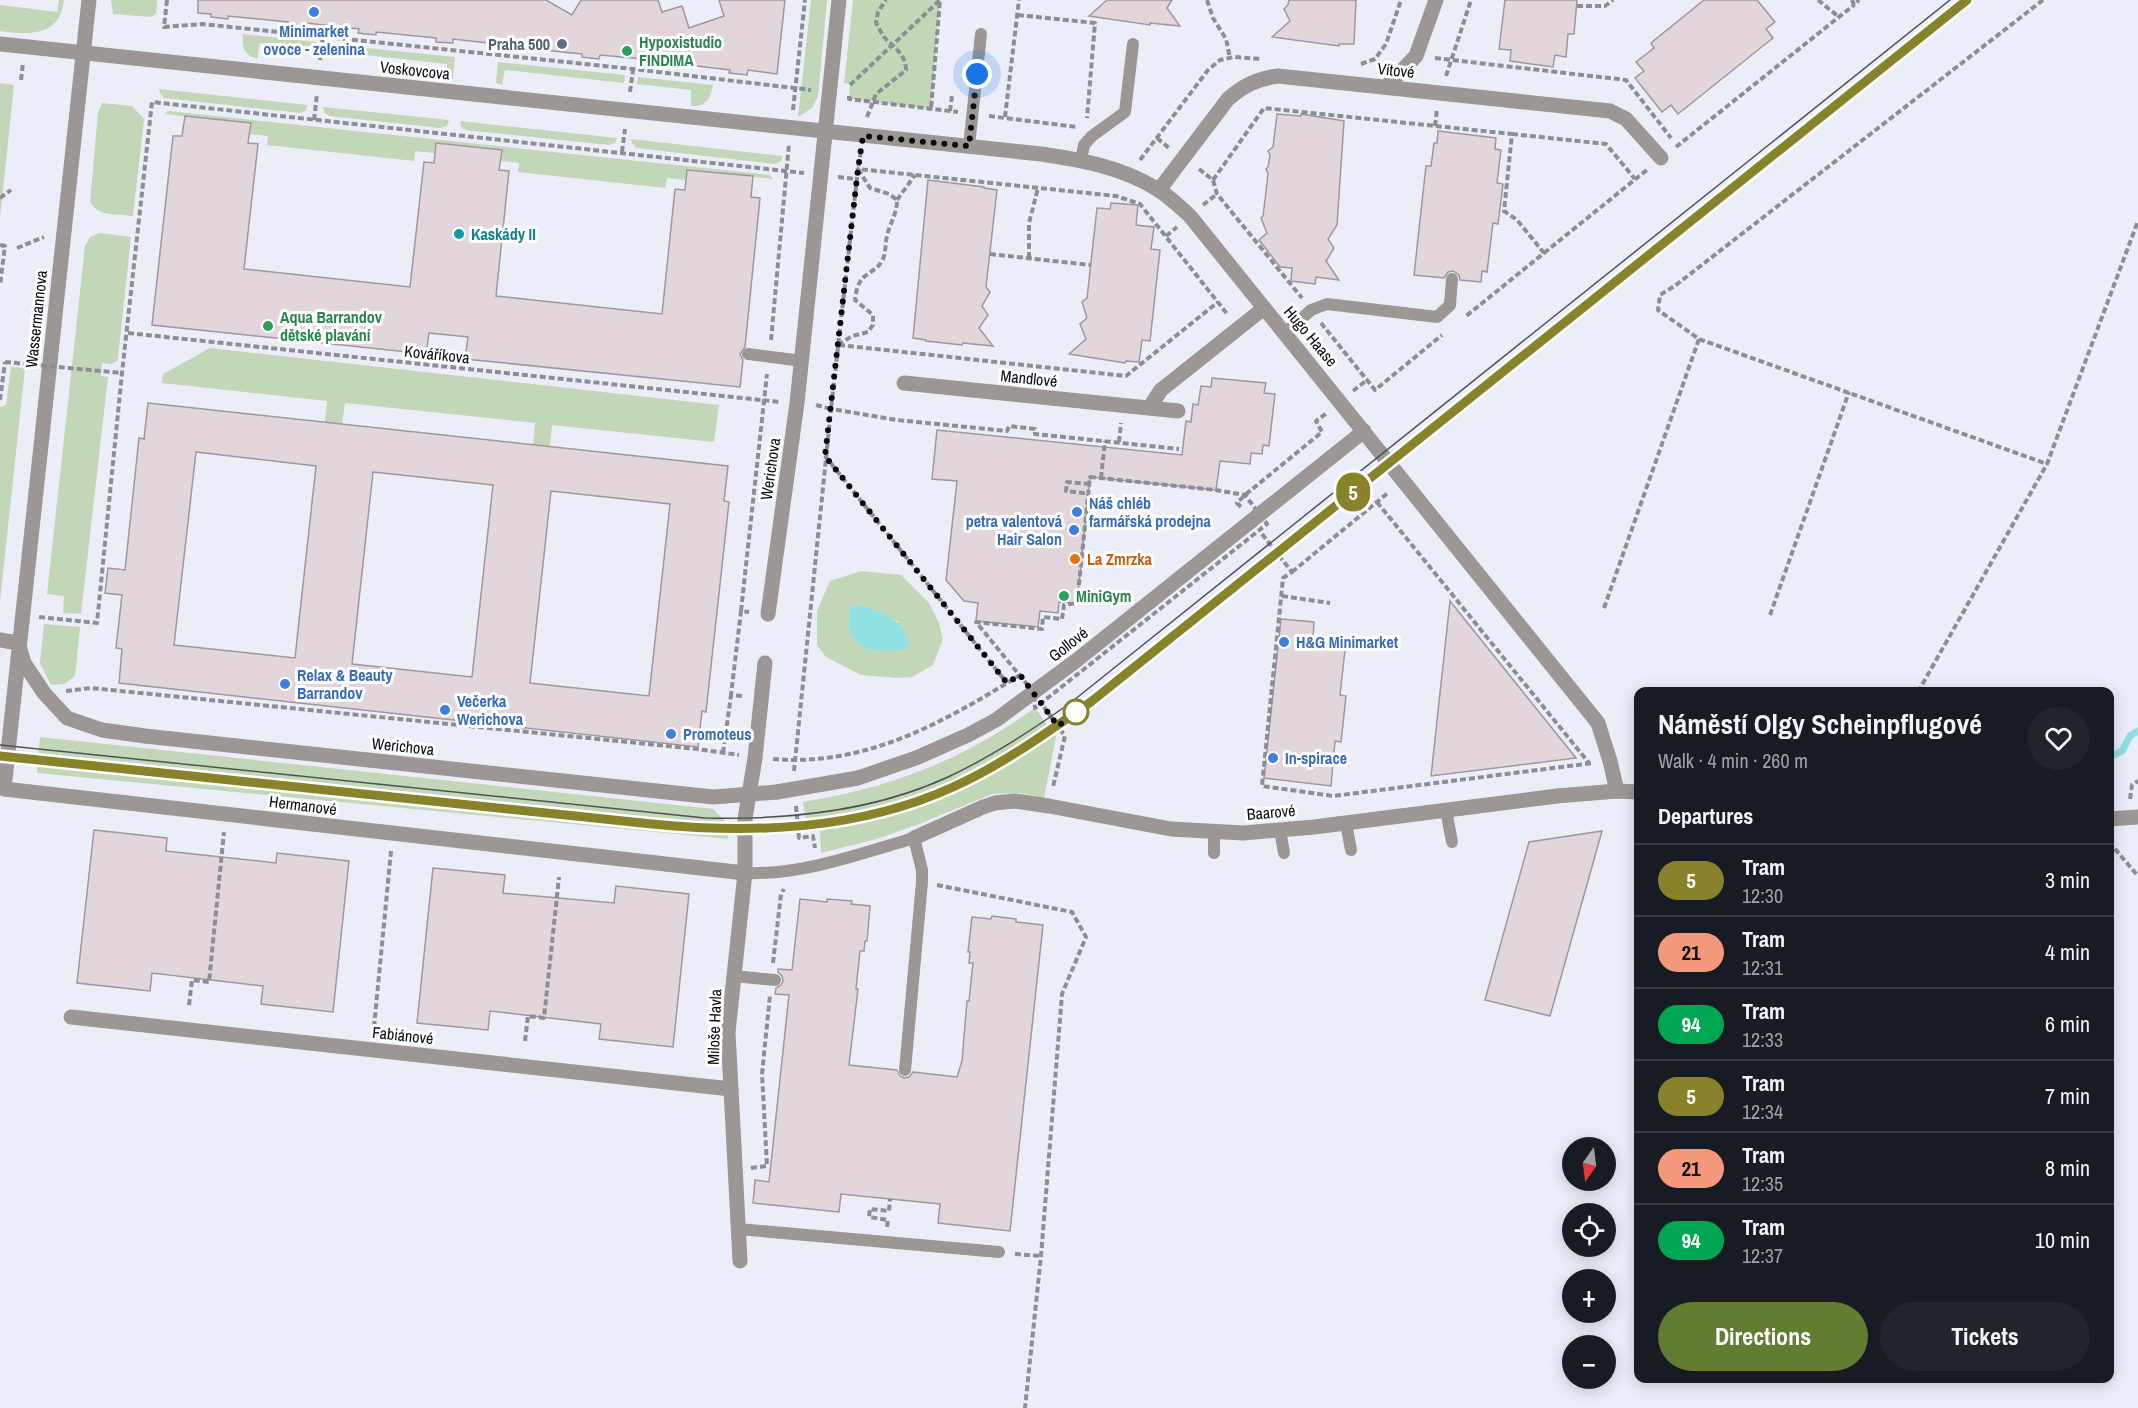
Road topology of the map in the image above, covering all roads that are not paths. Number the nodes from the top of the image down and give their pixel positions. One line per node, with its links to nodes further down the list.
1 (89, 0): 7 (street, Wassermannova)
2 (839, 0): 9 (street)
3 (1436, 0): 8 (street)
4 (981, 34): 10 (lane)
5 (0, 44): 7 (street, Voskovcova)
6 (1133, 44): 12 (lane)
7 (83, 53): 9 (street, Voskovcova); 25 (street, Wassermannova)
8 (1386, 87): 11 (street, Vítové); 13 (street, Vítové)
9 (826, 132): 10 (street, Hugo Haase); 18 (street)
10 (969, 146): 12 (street, Hugo Haase)
11 (1661, 158)
12 (1081, 160): 13 (street, Hugo Haase)
13 (1160, 190): 15 (street, Hugo Haase)
14 (1452, 279): 16 (lane)
15 (1264, 308): 16 (street, Hugo Haase); 20 (street)
16 (1285, 333): 22 (street, Hugo Haase)
17 (748, 354): 18 (lane)
18 (802, 361): 23 (street, Werichova)
19 (904, 383): 20 (street, Mandlové)
20 (1151, 408): 21 (street, Mandlové)
21 (1178, 411)
22 (1364, 431): 27 (street, Hugo Haase); 29 (street, Gollové)
23 (768, 614)
24 (0, 640): 25 (street)
25 (18, 643): 29 (street, Werichova); 41 (street, Hermanové)
26 (765, 663): 29 (street)
27 (1617, 791): 28 (street, Baarové); 30 (street, Baarové)
28 (1634, 792)
29 (749, 794): 41 (street, Miloše Havla)
30 (1446, 810): 33 (street, Baarové); 37 (lane)
31 (2138, 817): 32 (street)
32 (2114, 819)
33 (1347, 823): 34 (street, Baarové); 38 (lane)
34 (1280, 830): 35 (street, Baarové); 40 (lane)
35 (1214, 832): 36 (street, Baarové); 39 (lane)
36 (914, 838): 41 (lane); 45 (lane)
37 (1452, 842)
38 (1352, 850)
39 (1214, 853)
40 (1284, 853)
41 (745, 873): 42 (street, Miloše Havla)
42 (734, 976): 43 (lane); 46 (street, Miloše Havla)
43 (773, 980)
44 (70, 1017): 46 (street, Fabiánové)
45 (905, 1070)
46 (731, 1089): 47 (street, Miloše Havla)
47 (738, 1229): 48 (lane); 49 (street, Miloše Havla)
48 (999, 1252)
49 (740, 1261)

